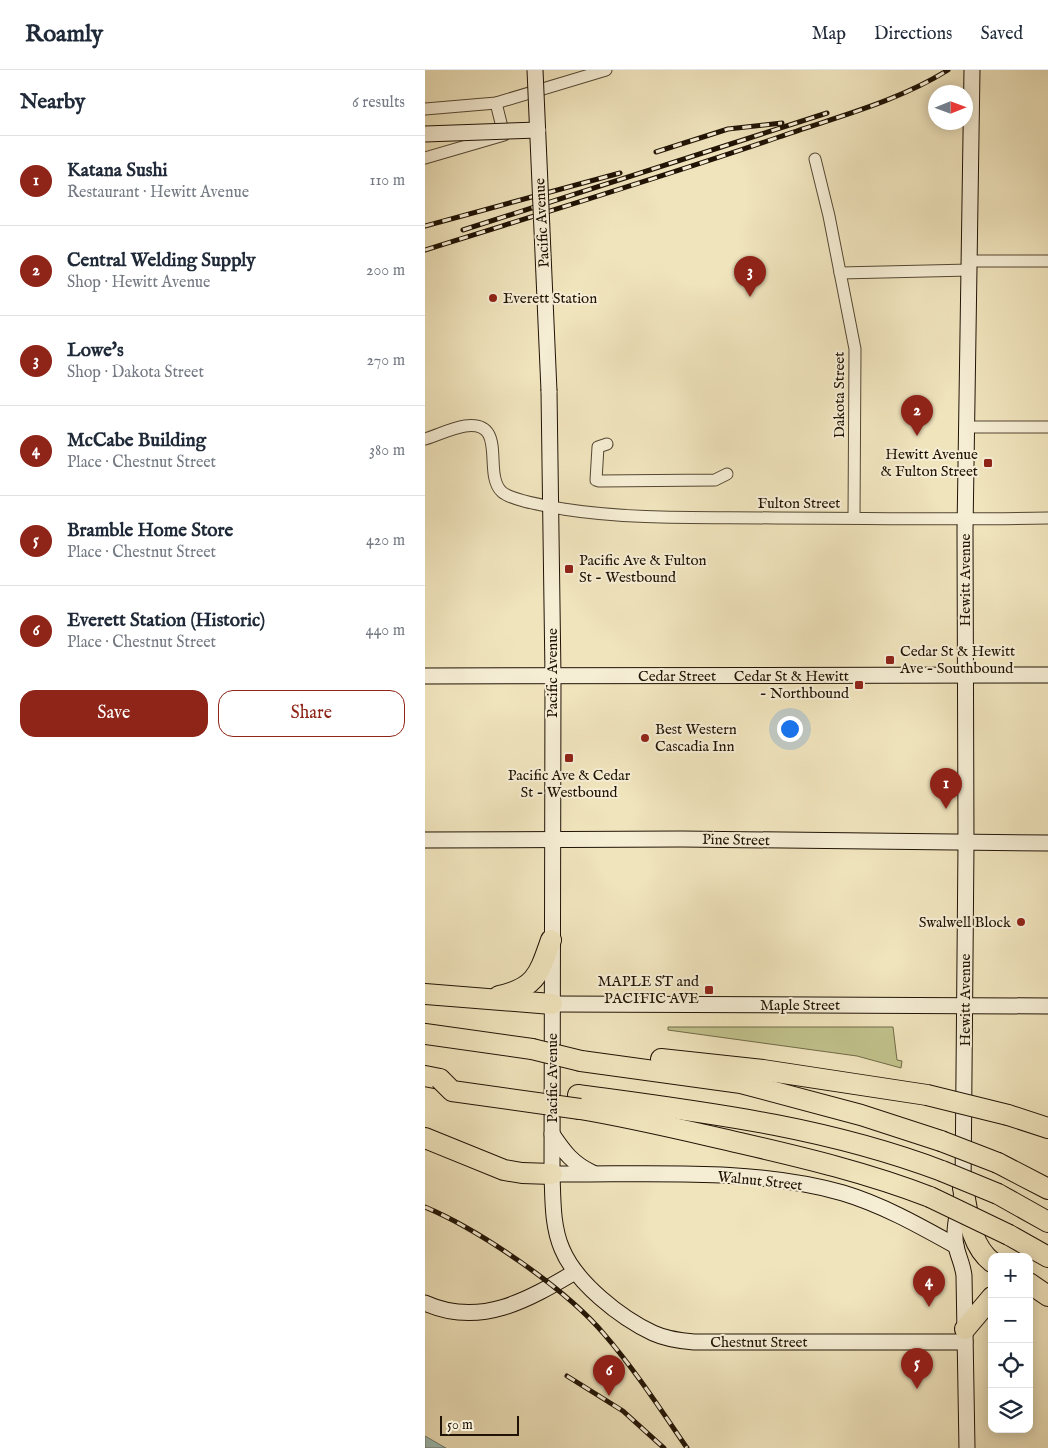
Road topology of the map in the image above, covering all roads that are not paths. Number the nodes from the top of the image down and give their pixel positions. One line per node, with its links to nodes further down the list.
1 (535, 70): 6 (street, Pacific Avenue, bridge)
2 (606, 70): 4 (street)
3 (972, 70): 11 (street, Hewitt Avenue)
4 (496, 103): 5 (street); 8 (street)
5 (425, 109)
6 (538, 130): 7 (street, bridge); 18 (street, Pacific Avenue, bridge)
7 (425, 134)
8 (425, 158)
9 (815, 160): 12 (street, Dakota Street)
10 (1048, 260): 11 (street)
11 (970, 265): 12 (street); 13 (street, Hewitt Avenue)
12 (840, 273): 19 (street, Dakota Street)
13 (968, 427): 14 (street); 21 (street, Hewitt Avenue)
14 (1048, 427)
15 (425, 439): 18 (street, Fulton Street)
16 (607, 444): 17 (street)
17 (727, 474)
18 (551, 506): 19 (street, Fulton Street); 25 (street, Pacific Avenue)
19 (854, 518): 21 (street, Fulton Street)
20 (1048, 518): 21 (street, Fulton Street)
21 (966, 519): 22 (street, Hewitt Avenue)
22 (965, 675): 23 (street, Cedar Street); 25 (street, Cedar Street); 28 (street, Hewitt Avenue)
23 (1048, 675)
24 (425, 676): 25 (street, Cedar Street)
25 (553, 676): 26 (street, Pacific Avenue)
26 (552, 838): 27 (street, Pine Street); 28 (street, Pine Street); 30 (street, Pacific Avenue)
27 (425, 840)
28 (966, 844): 29 (street, Pine Street); 34 (street, Hewitt Avenue)
29 (1048, 844)
30 (551, 940): 32 (highway); 33 (street, Pacific Avenue)
31 (425, 994): 32 (highway)
32 (486, 999): 33 (highway)
33 (552, 1004): 34 (street, Maple Street); 41 (street, Pacific Avenue)
34 (965, 1006): 35 (street, Maple Street); 45 (street, Hewitt Avenue)
35 (1048, 1006)
36 (425, 1034): 37 (highway, bridge)
37 (581, 1057): 40 (highway, bridge); 46 (highway, bridge)
38 (433, 1078): 39 (highway, bridge)
39 (579, 1102): 47 (highway, bridge); 49 (highway, bridge)
40 (1048, 1128)
41 (552, 1134): 43 (street, Pacific Avenue); 44 (street)
42 (425, 1138): 43 (highway)
43 (552, 1174): 44 (street, Walnut Street); 51 (street, Pacific Avenue)
44 (597, 1174): 48 (street, Walnut Street)
45 (963, 1188): 48 (street, Hewitt Avenue); 50 (highway)
46 (1048, 1189)
47 (1048, 1222)
48 (956, 1246): 54 (street, Hewitt Avenue)
49 (1048, 1256)
50 (988, 1257)
51 (575, 1272): 53 (street); 54 (street, Chestnut Street)
52 (991, 1298): 54 (highway)
53 (425, 1303)
54 (965, 1335): 55 (street, Hewitt Avenue)
55 (967, 1448)

